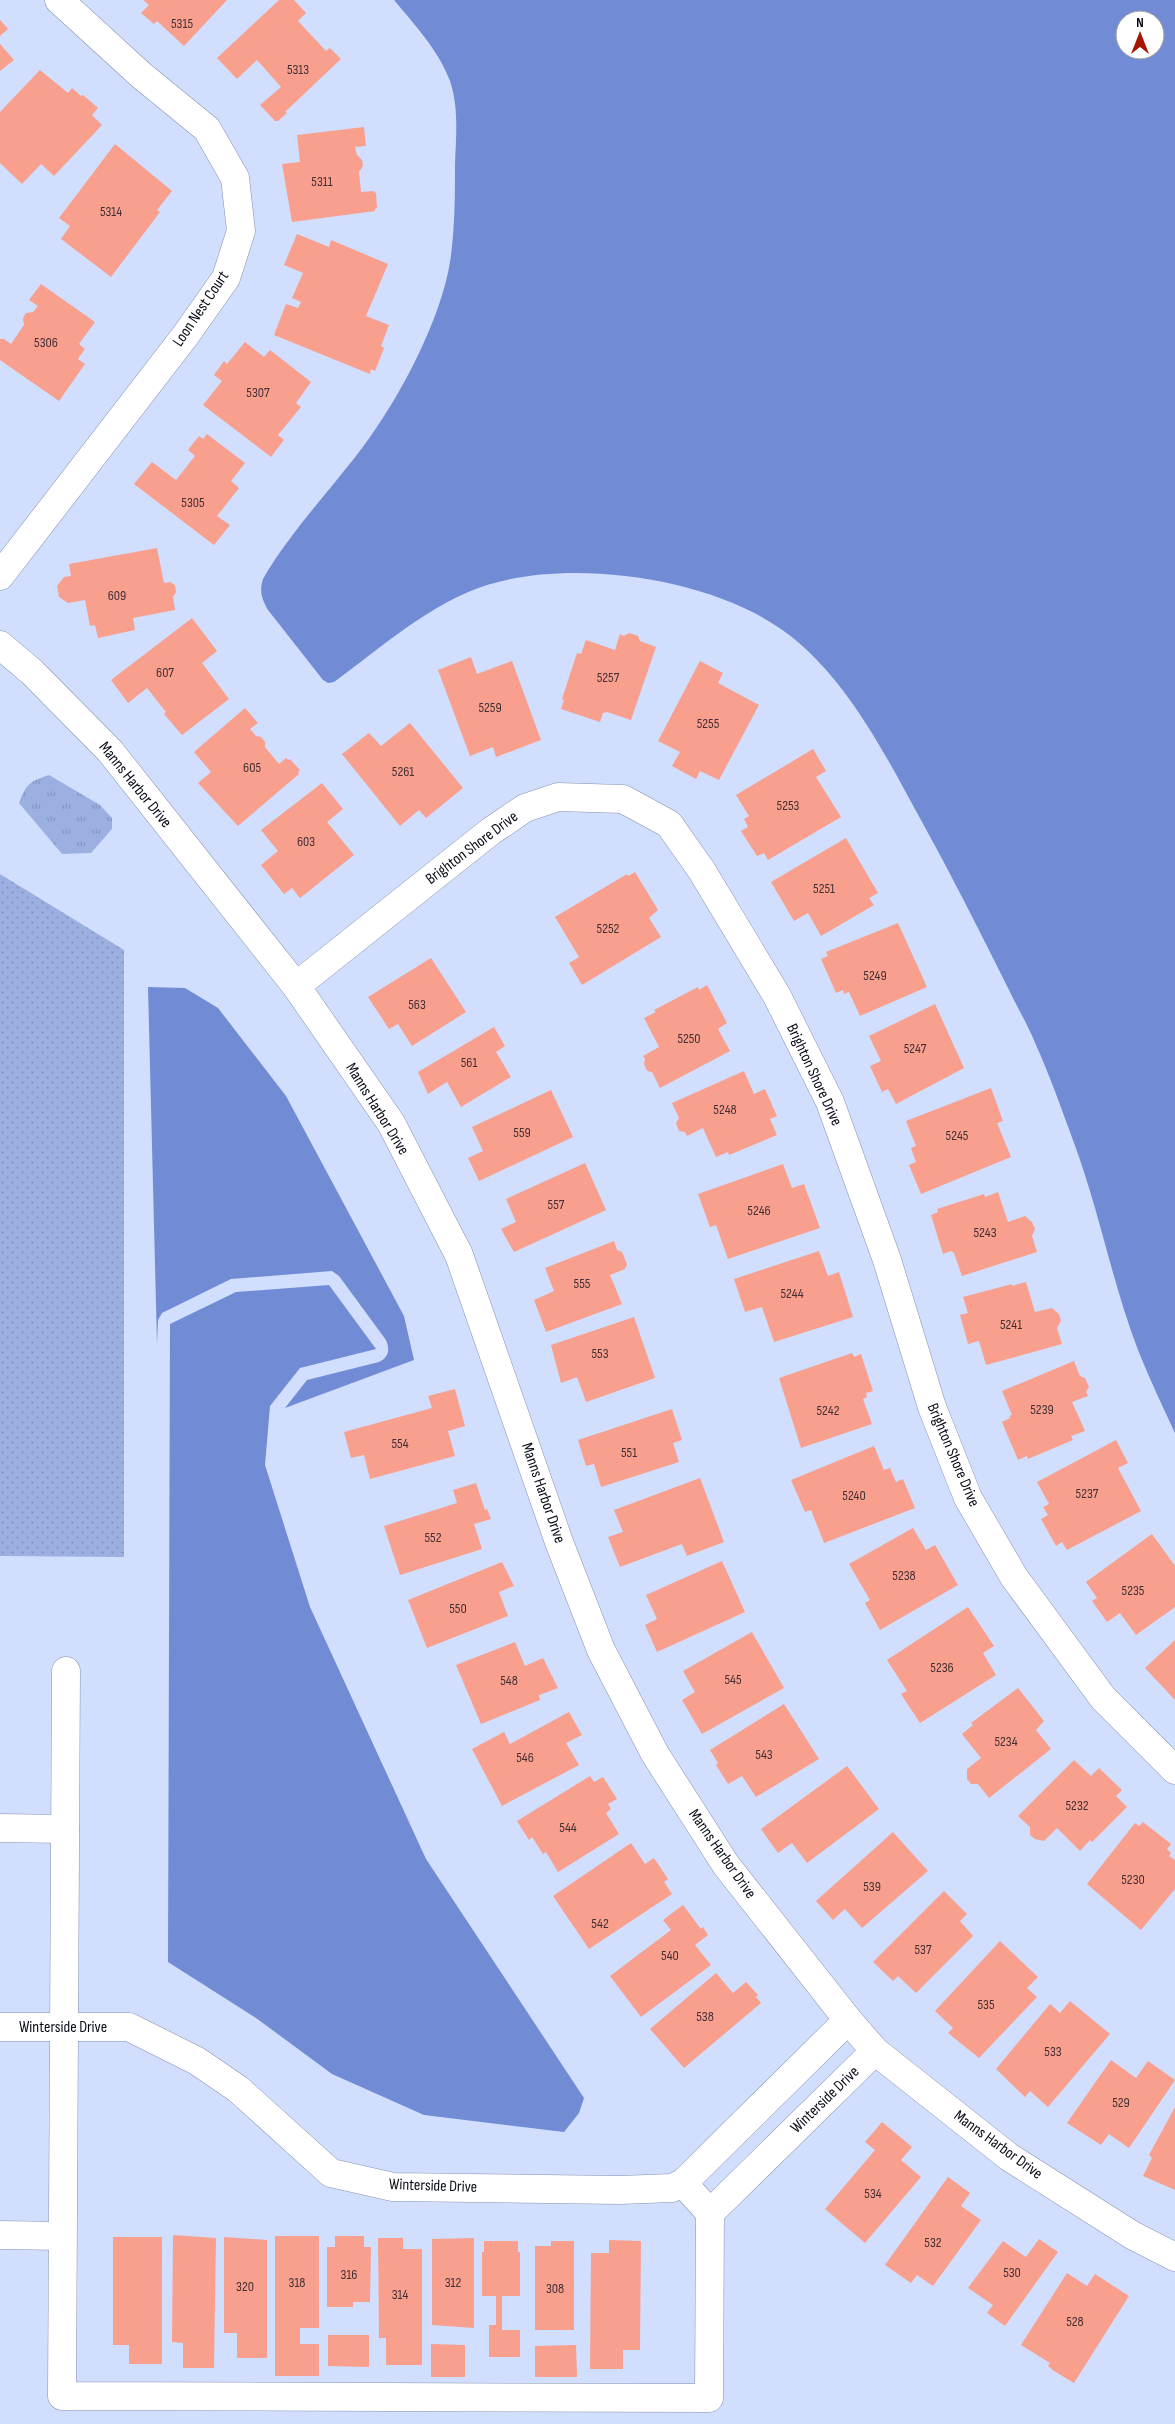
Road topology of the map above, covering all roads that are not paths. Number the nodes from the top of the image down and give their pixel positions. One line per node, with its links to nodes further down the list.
1 (59, 0): 2 (street, Loon Nest Court)
2 (0, 576)
3 (0, 645): 4 (street, Manns Harbor Drive)
4 (296, 986): 6 (street, Brighton Shore Drive); 9 (street, Manns Harbor Drive)
5 (66, 1671): 8 (street)
6 (1175, 1770)
7 (0, 1828): 8 (street)
8 (65, 1829): 11 (street)
9 (848, 2020): 12 (street, Manns Harbor Drive); 13 (street)
10 (0, 2027): 11 (street, Winterside Drive)
11 (64, 2027): 13 (street, Winterside Drive); 16 (street)
12 (875, 2051): 14 (street, Winterside Drive); 17 (street, Manns Harbor Drive)
13 (683, 2183): 14 (street)
14 (710, 2213): 16 (street)
15 (0, 2235): 16 (street)
16 (62, 2236)
17 (1175, 2256)

